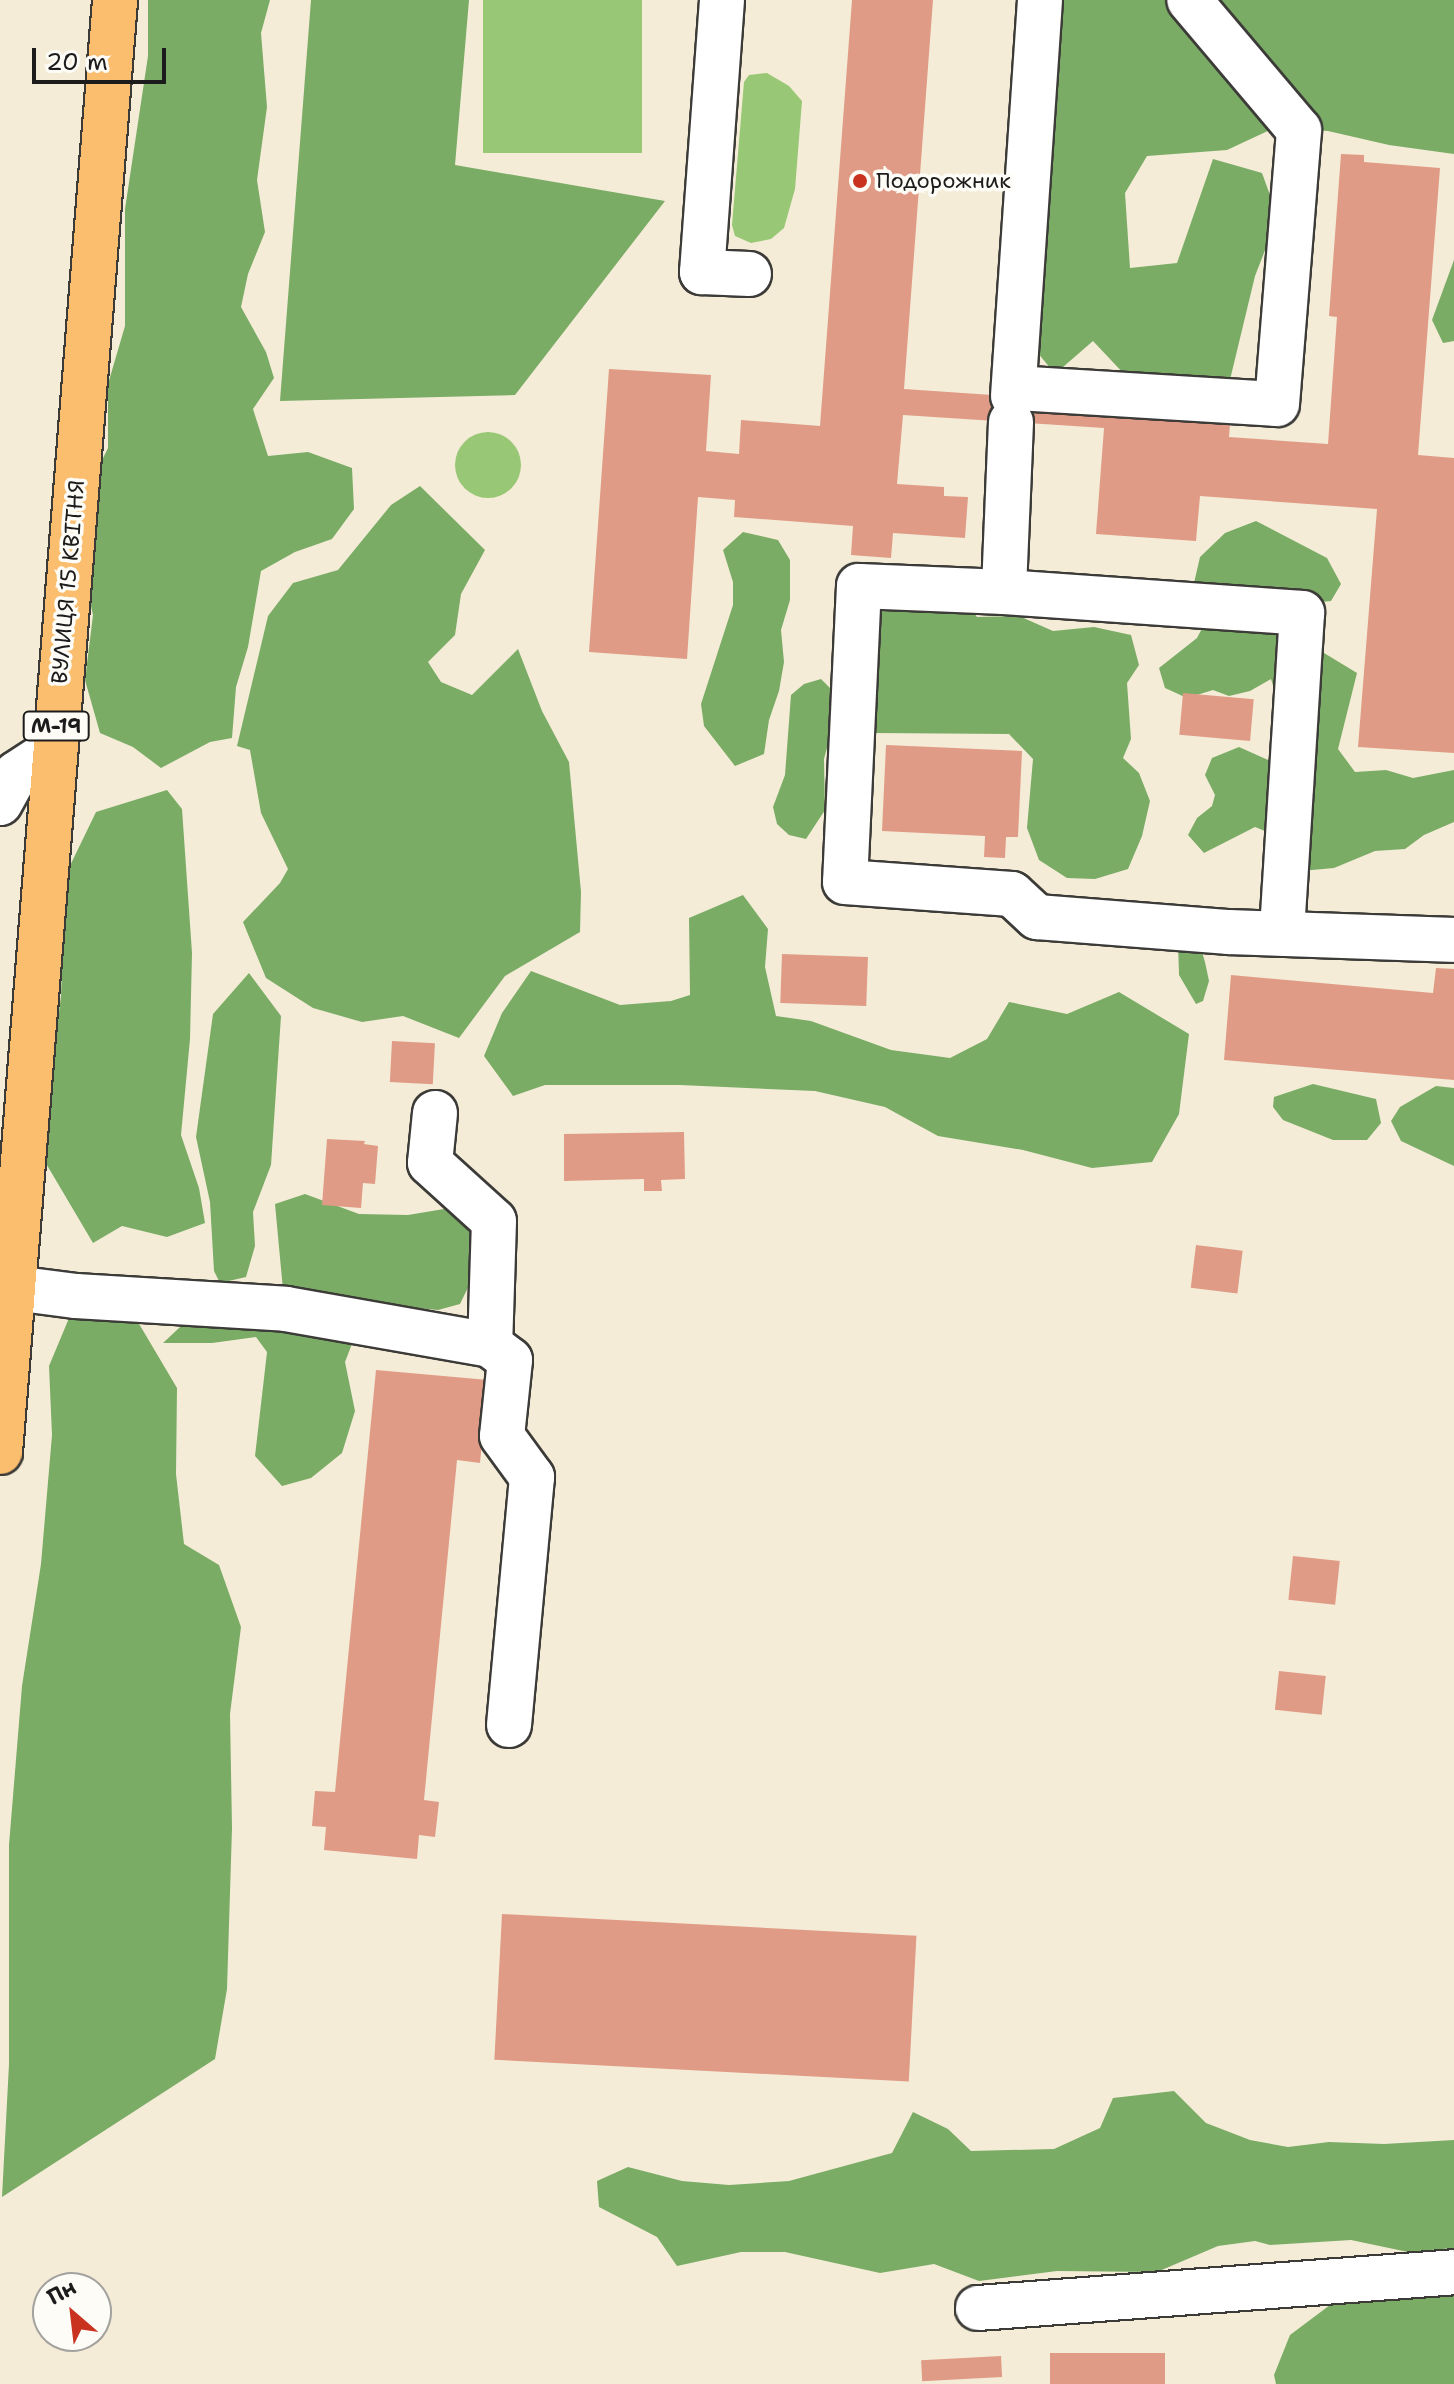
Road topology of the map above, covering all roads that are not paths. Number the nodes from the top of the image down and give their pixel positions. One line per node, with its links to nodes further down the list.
1 (115, 0): 8 (highway, ВУЛИЦЯ 15 КВІТНЯ / М-19)
2 (722, 0): 5 (lane)
3 (1040, 0): 6 (lane)
4 (1189, 0): 6 (lane)
5 (749, 274)
6 (1013, 402): 7 (lane)
7 (1004, 592): 10 (lane); 10 (lane)
8 (54, 749): 9 (lane); 13 (highway, ВУЛИЦЯ 15 КВІТНЯ / М-19)
9 (0, 803)
10 (1282, 933): 11 (lane)
11 (1454, 940)
12 (435, 1113): 14 (lane)
13 (14, 1288): 14 (lane); 15 (highway, ВУЛИЦЯ 15 КВІТНЯ / М-19)
14 (490, 1345): 17 (lane)
15 (4, 1347): 16 (highway, ВУЛИЦЯ 15 КВІТНЯ / М-19)
16 (0, 1452)
17 (509, 1725)
18 (1454, 2272): 19 (lane)
19 (978, 2308)

